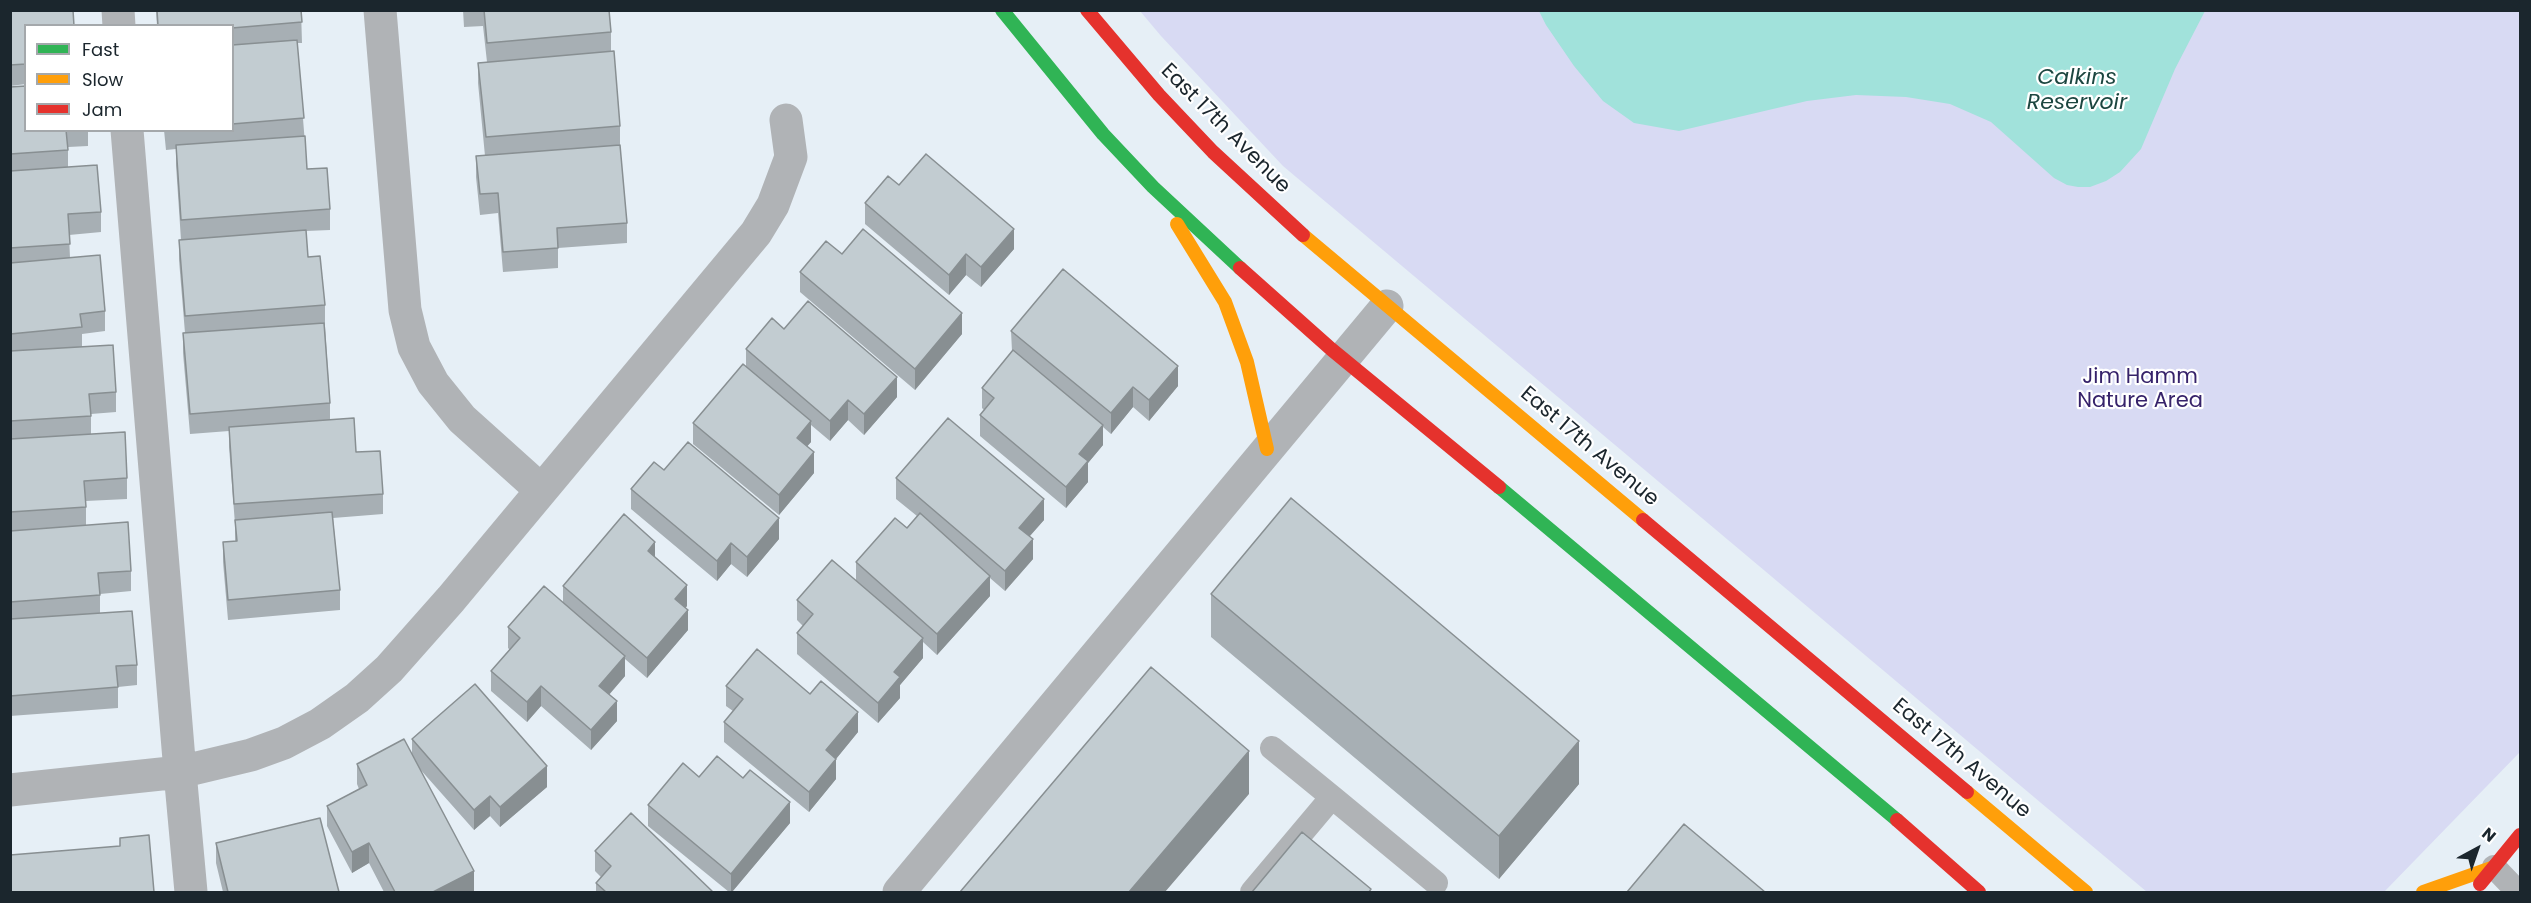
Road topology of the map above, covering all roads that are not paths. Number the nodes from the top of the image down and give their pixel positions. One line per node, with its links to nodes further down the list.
1 (380, 10): 10 (street)
2 (1002, 10): 6 (main road)
3 (1087, 10): 7 (main road, East 17th Avenue)
4 (786, 120): 10 (street)
5 (127, 132): 12 (street)
6 (1153, 187): 8 (main road); 9 (main road)
7 (1387, 306): 8 (street); 22 (main road, East 17th Avenue)
8 (1342, 359): 9 (street); 21 (main road)
9 (1267, 449): 19 (street)
10 (541, 490): 12 (street)
11 (1272, 748): 14 (lane)
12 (180, 772): 13 (street); 18 (street)
13 (10, 790)
14 (1332, 797): 17 (lane); 20 (lane)
15 (2520, 835): 16 (main road)
16 (2494, 867): 23 (main road); 24 (main road); 25 (lane)
17 (1437, 889)
18 (191, 892)
19 (899, 892)
20 (1252, 892)
21 (1979, 892)
22 (2086, 892)
23 (2423, 892)
24 (2473, 892)
25 (2518, 892)

